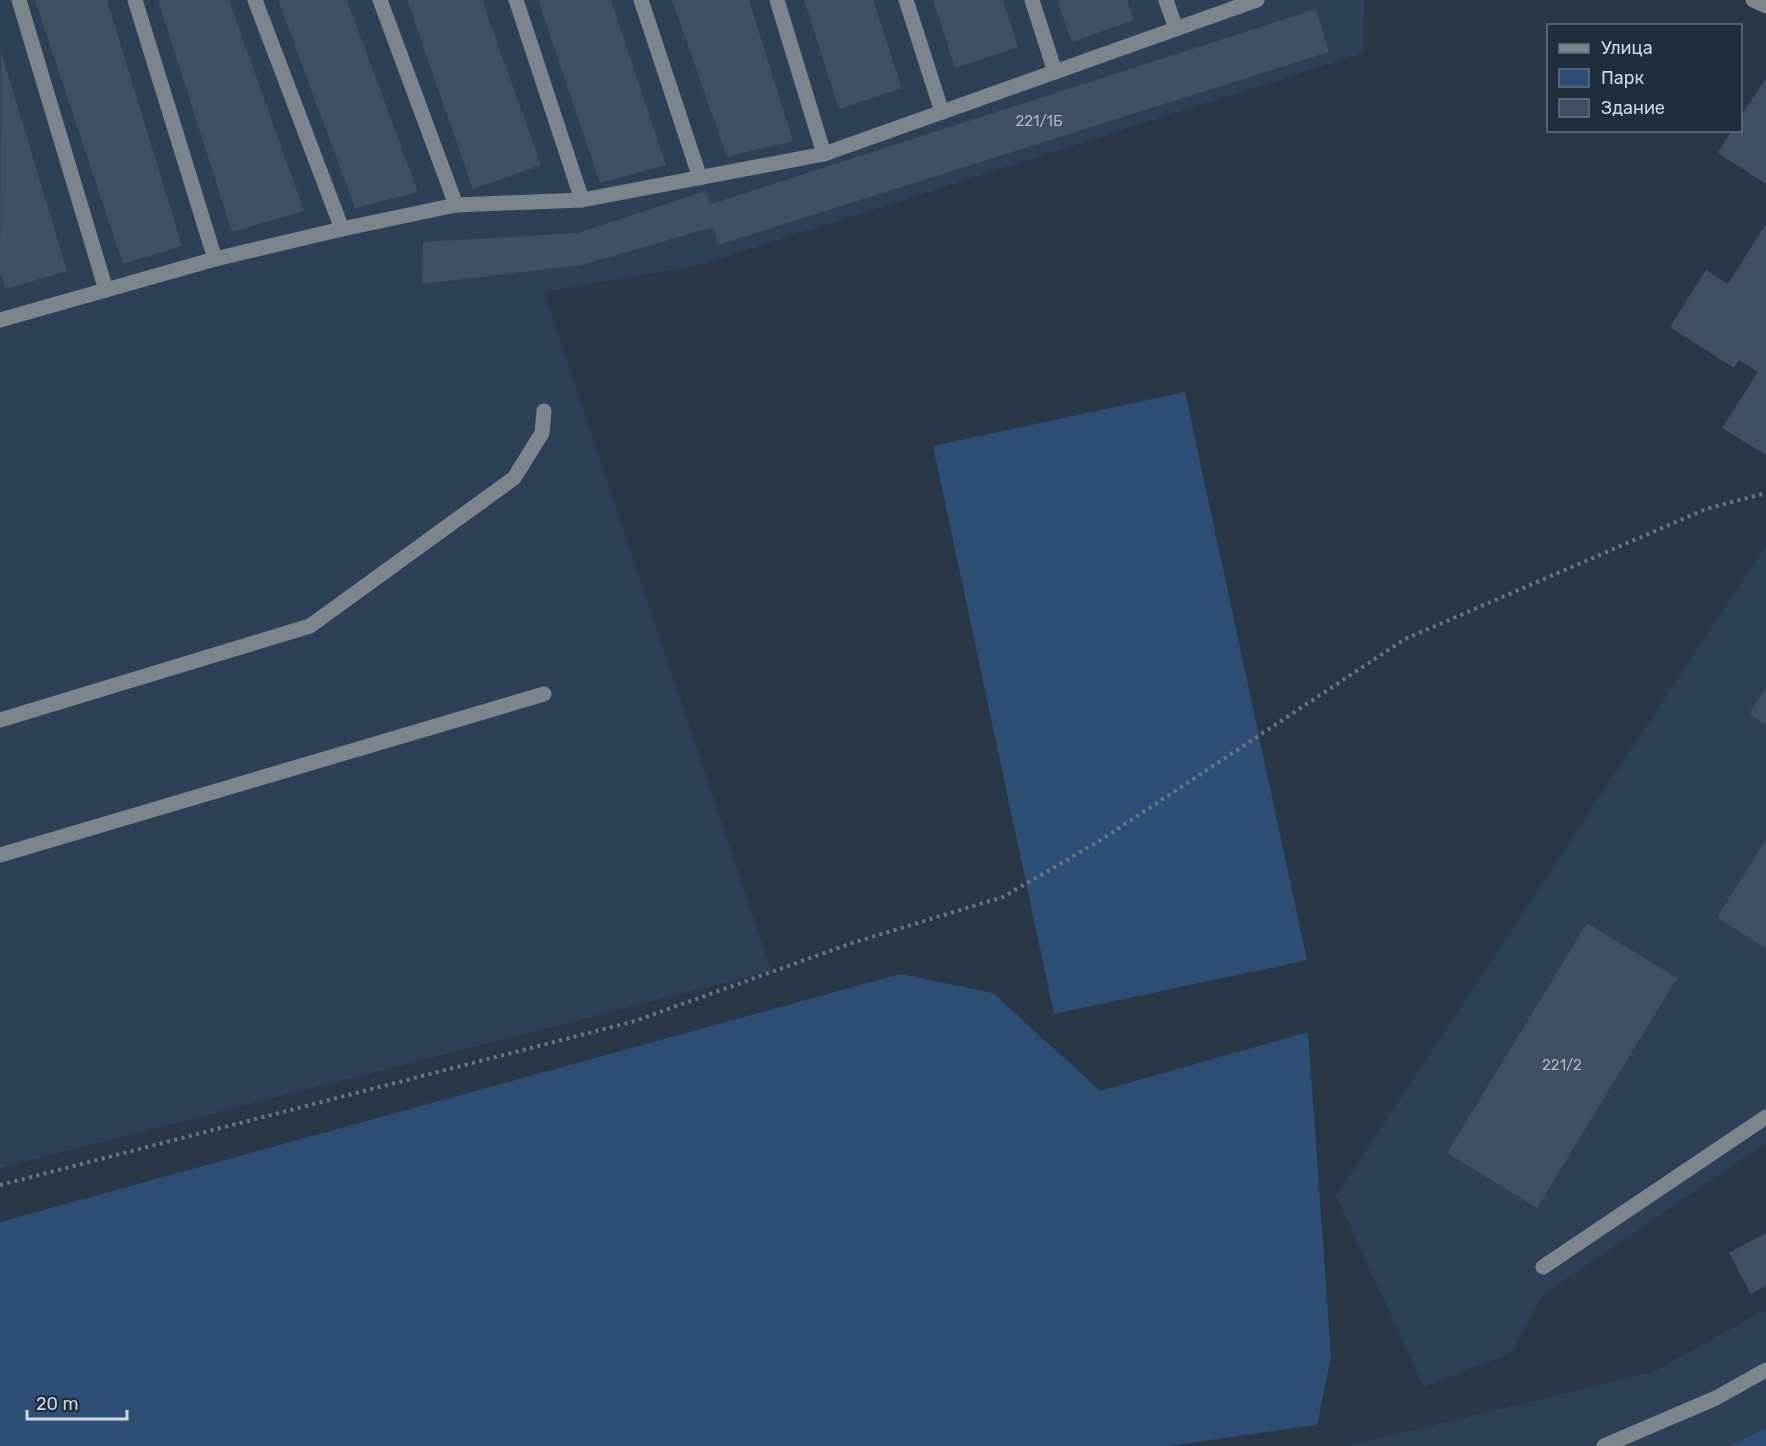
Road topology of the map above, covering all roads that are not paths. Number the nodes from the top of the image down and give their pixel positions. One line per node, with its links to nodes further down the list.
1 (19, 0): 23 (lane)
2 (135, 0): 22 (lane)
3 (255, 0): 21 (lane)
4 (380, 0): 20 (lane)
5 (516, 0): 19 (lane)
6 (641, 0): 18 (lane)
7 (777, 0): 17 (lane)
8 (906, 0): 16 (lane)
9 (1032, 0): 15 (lane)
10 (1166, 0): 14 (lane)
11 (1257, 0): 14 (lane)
12 (1753, 0): 13 (lane)
13 (1766, 6)
14 (1176, 29): 15 (lane)
15 (1054, 72): 16 (lane)
16 (942, 112): 17 (lane)
17 (824, 154): 18 (lane)
18 (700, 178): 19 (lane)
19 (582, 200): 20 (lane)
20 (456, 205): 21 (lane)
21 (342, 229): 22 (lane)
22 (215, 259): 23 (lane)
23 (106, 290): 24 (lane)
24 (0, 320)
25 (544, 411): 27 (lane)
26 (544, 694): 28 (lane)
27 (0, 720)
28 (0, 855)
29 (1766, 1117): 30 (lane)
30 (1543, 1267)
31 (1766, 1370): 32 (lane)
32 (1604, 1446)

